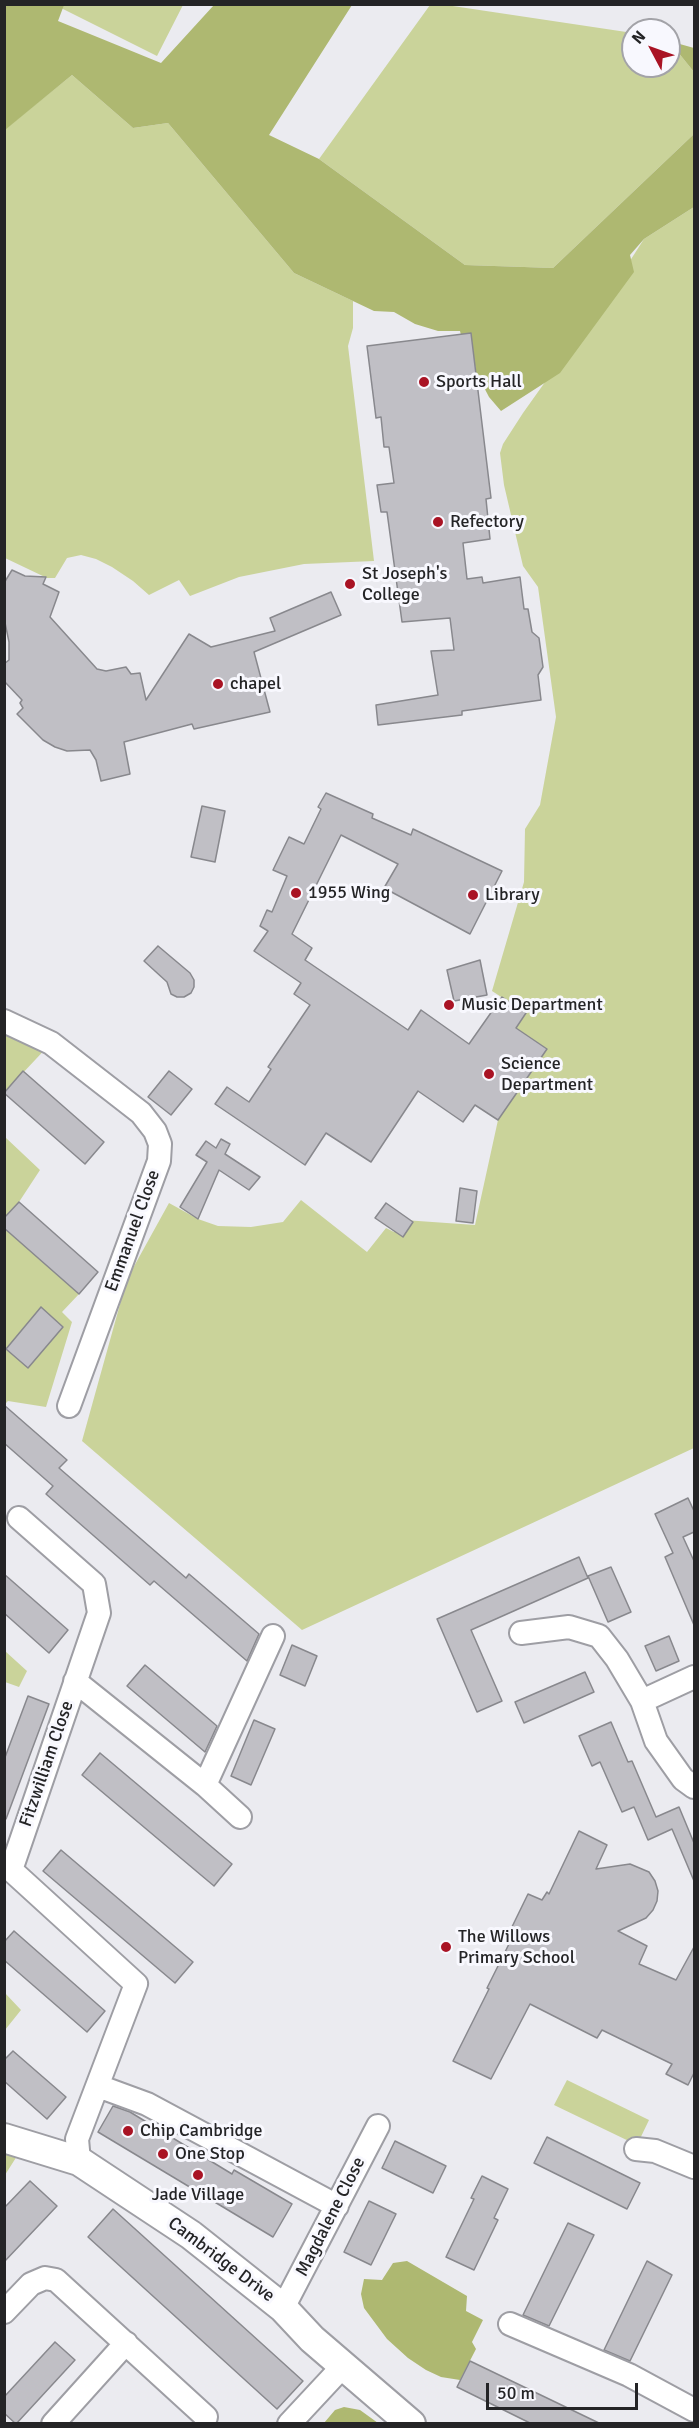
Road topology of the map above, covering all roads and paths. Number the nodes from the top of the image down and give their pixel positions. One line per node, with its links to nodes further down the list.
1 (4, 1021): 2 (street, Emmanuel Close)
2 (69, 1406)
3 (19, 1518): 7 (street, Fitzwilliam Close)
4 (521, 1633): 8 (street)
5 (273, 1636): 9 (street)
6 (694, 1677): 8 (street)
7 (75, 1681): 9 (street); 12 (street, Fitzwilliam Close)
8 (642, 1701): 10 (street)
9 (205, 1785): 11 (street)
10 (694, 1787)
11 (240, 1817)
12 (98, 2086): 16 (street, Fitzwilliam Close); 18 (street)
13 (378, 2126): 18 (street, Magdalene Close)
14 (4, 2138): 16 (street, Cambridge Drive)
15 (636, 2150): 17 (street)
16 (79, 2161): 19 (street, Cambridge Drive)
17 (694, 2168)
18 (337, 2206): 19 (street, Magdalene Close)
19 (283, 2308): 23 (street, Cambridge Drive)
20 (4, 2312): 22 (street)
21 (510, 2324): 24 (street)
22 (126, 2343): 25 (street); 26 (street)
23 (344, 2365): 27 (street); 28 (street, Cambridge Drive)
24 (694, 2410)
25 (207, 2421)
26 (53, 2424)
27 (289, 2424)
28 (411, 2424)

